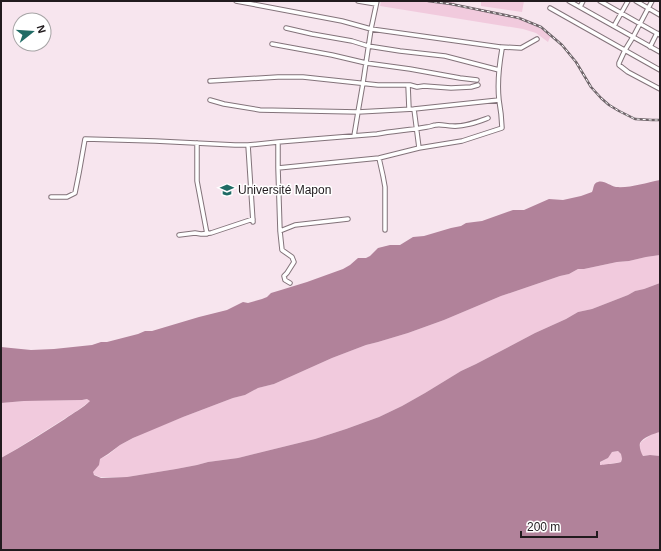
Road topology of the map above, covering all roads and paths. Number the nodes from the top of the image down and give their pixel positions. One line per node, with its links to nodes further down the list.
1 (236, 1): 18 (street)
2 (358, 1): 9 (street)
3 (569, 1): 10 (street)
4 (583, 1): 10 (street)
5 (600, 1): 13 (street)
6 (628, 1): 13 (street)
7 (636, 1): 12 (street)
8 (652, 1): 12 (street)
9 (376, 3): 18 (street)
10 (580, 7): 16 (street)
11 (550, 8): 26 (street)
12 (648, 8): 14 (street); 15 (street)
13 (621, 13): 15 (street); 16 (street)
14 (660, 15)
15 (640, 24): 19 (street); 20 (street)
16 (614, 26): 20 (street)
17 (286, 28): 23 (street)
18 (370, 29): 23 (street); 24 (street)
19 (658, 34): 25 (street)
20 (633, 37): 25 (street); 26 (street)
21 (537, 39): 24 (street)
22 (272, 44): 28 (street)
23 (368, 46): 28 (street); 29 (street)
24 (501, 47): 29 (street)
25 (650, 47): 27 (street)
26 (625, 50): 30 (street); 36 (street)
27 (660, 52)
28 (366, 62): 31 (street); 33 (street)
29 (499, 70): 38 (street)
30 (660, 70)
31 (477, 80)
32 (210, 81): 33 (street)
33 (363, 83): 34 (street); 41 (street)
34 (408, 85): 35 (street); 40 (street)
35 (478, 85)
36 (660, 89)
37 (210, 100): 41 (street)
38 (499, 100): 39 (street); 48 (street)
39 (414, 109): 40 (street); 43 (street)
40 (409, 110): 41 (street)
41 (358, 112): 44 (street)
42 (488, 118): 43 (street)
43 (416, 128): 44 (street); 48 (street)
44 (354, 136): 45 (street)
45 (278, 142): 47 (street); 50 (street)
46 (197, 143): 47 (street); 51 (street); 55 (street)
47 (248, 145): 55 (street)
48 (419, 148): 49 (street)
49 (379, 158): 50 (street); 53 (street)
50 (278, 168): 54 (street)
51 (51, 197)
52 (348, 220): 54 (street)
53 (385, 230)
54 (280, 231): 57 (street)
55 (207, 234): 56 (street)
56 (179, 235)
57 (290, 283)

